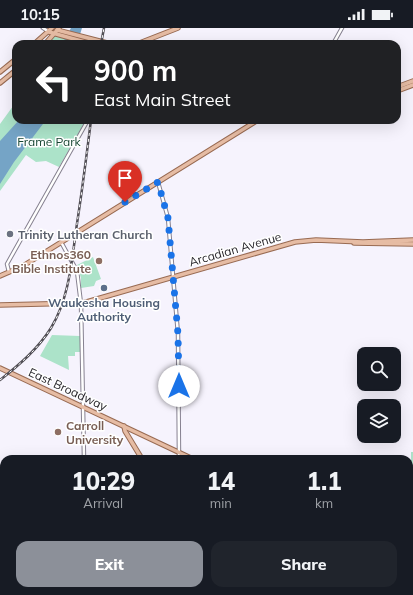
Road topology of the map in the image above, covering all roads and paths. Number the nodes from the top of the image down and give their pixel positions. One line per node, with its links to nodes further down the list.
1 (44, 28): 4 (street)
2 (178, 28): 10 (main road)
3 (342, 28): 11 (street)
4 (54, 30): 5 (main road); 5 (main road); 7 (main road); 8 (main road)
5 (65, 35): 6 (main road)
6 (80, 39): 9 (main road)
7 (40, 40)
8 (48, 40)
9 (92, 40)
10 (147, 40)
11 (335, 40)
12 (12, 62): 13 (main road)
13 (0, 72)
14 (12, 73): 16 (main road)
15 (413, 81): 18 (main road)
16 (0, 83)
17 (413, 85): 19 (main road)
18 (401, 86)
19 (401, 90)
20 (86, 124): 27 (street)
21 (252, 124): 22 (main road)
22 (158, 182): 24 (main road); 29 (street)
23 (413, 240): 25 (main road, Arcadian Avenue)
24 (61, 242): 27 (main road); 30 (street)
25 (368, 243): 26 (main road, Arcadian Avenue); 29 (main road, Arcadian Avenue)
26 (413, 244)
27 (9, 272): 28 (main road)
28 (0, 276)
29 (173, 277): 30 (main road, Arcadian Avenue); 37 (street)
30 (81, 304): 31 (main road, Arcadian Avenue); 33 (street)
31 (0, 305)
32 (0, 368): 34 (main road, East Broadway)
33 (83, 398): 34 (main road); 35 (street)
34 (76, 404): 35 (main road, East Broadway)
35 (83, 406): 36 (main road, East Broadway); 38 (street)
36 (124, 426): 37 (main road, East Broadway); 39 (main road)
37 (179, 452): 40 (main road, East Broadway)
38 (84, 455)
39 (140, 455)
40 (185, 455)

